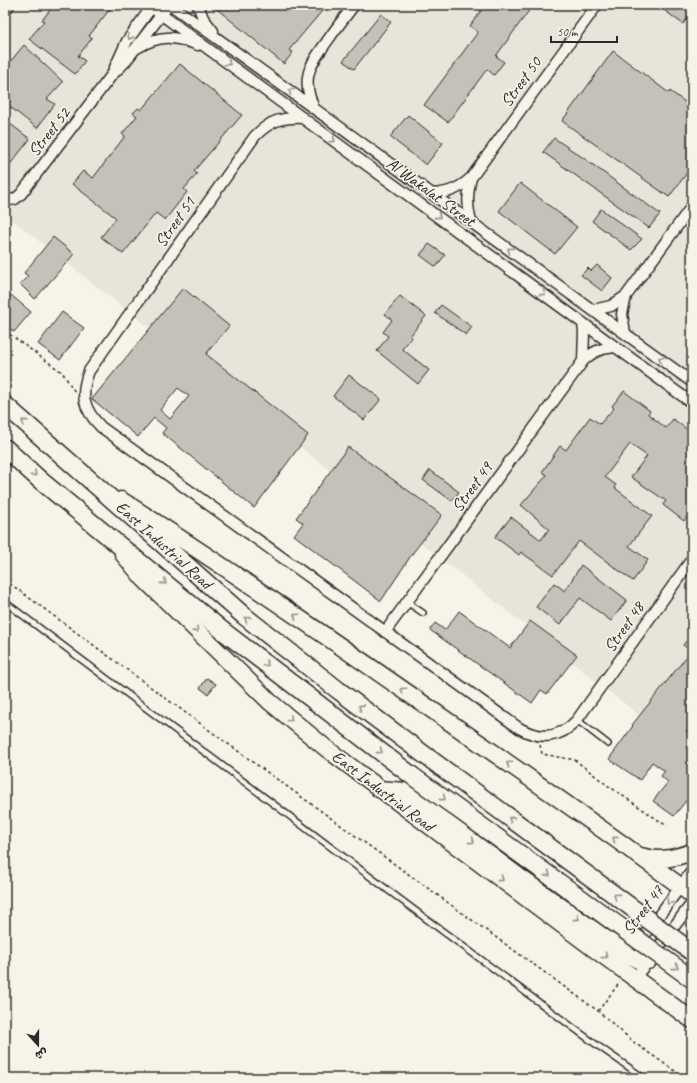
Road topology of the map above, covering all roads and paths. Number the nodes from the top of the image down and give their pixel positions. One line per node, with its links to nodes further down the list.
1 (10, 5): 7 (street)
2 (170, 5): 8 (street, Street 52); 9 (street, Al Wakalat Street)
3 (198, 5): 9 (street)
4 (354, 5): 13 (street)
5 (597, 5): 15 (street, Street 50)
6 (152, 6): 8 (street, Al Wakalat Street); 12 (street, Street 52, one-way to 12)
7 (5, 11)
8 (162, 14): 10 (street, Al Wakalat Street); 11 (street, Street 52)
9 (219, 40): 13 (street, Al Wakalat Street, one-way to 9)
10 (208, 49): 11 (street); 14 (street, Al Wakalat Street, one-way to 14)
11 (134, 50): 12 (street, Street 52)
12 (111, 76): 17 (street, Street 52)
13 (314, 108): 16 (street, Al Wakalat Street)
14 (303, 118): 22 (street, Al Wakalat Street, one-way to 22); 39 (street, Street 51)
15 (471, 178): 16 (street, Street 50); 19 (street, Street 50)
16 (433, 194): 19 (street, Al Wakalat Street)
17 (6, 201)
18 (692, 206): 20 (street)
19 (471, 222): 21 (street, Al Wakalat Street, one-way to 19)
20 (626, 296): 21 (street); 24 (street)
21 (593, 310): 24 (street, Al Wakalat Street)
22 (583, 322): 25 (street, Al Wakalat Street); 26 (street)
23 (5, 331): 28 (path)
24 (625, 333): 27 (street, Al Wakalat Street, one-way to 24)
25 (616, 347): 26 (street, Street 49); 29 (street, Al Wakalat Street)
26 (583, 361): 37 (street, Street 49)
27 (692, 382)
28 (75, 392)
29 (692, 402)
30 (5, 404): 32 (highway, East Industrial Road, one-way to 30)
31 (5, 448): 33 (highway, East Industrial Road, one-way to 33)
32 (96, 484): 45 (main road, East Industrial Road, one-way to 32); 49 (highway, East Industrial Road, one-way to 32, bridge)
33 (102, 530): 51 (main road, East Industrial Road, one-way to 51); 52 (highway, East Industrial Road, one-way to 52, bridge)
34 (692, 559): 40 (street, Street 48)
35 (5, 580): 53 (path)
36 (5, 602): 55 (lane)
37 (407, 602): 38 (lane); 39 (street, Street 49)
38 (423, 613)
39 (385, 632): 41 (street)
40 (580, 717): 41 (street); 42 (lane)
41 (540, 736): 43 (path)
42 (608, 744)
43 (667, 826)
44 (692, 852): 45 (main road)
45 (636, 854): 47 (main road, East Industrial Road)
46 (692, 871): 47 (street, Street 47)
47 (686, 891): 51 (street, Street 47, one-way to 51)
48 (692, 903): 50 (street, Street 47)
49 (692, 952)
50 (648, 961): 51 (main road)
51 (628, 968): 53 (path); 54 (main road)
52 (692, 979)
53 (598, 1011): 56 (path)
54 (692, 1020)
55 (644, 1078)
56 (685, 1078)

